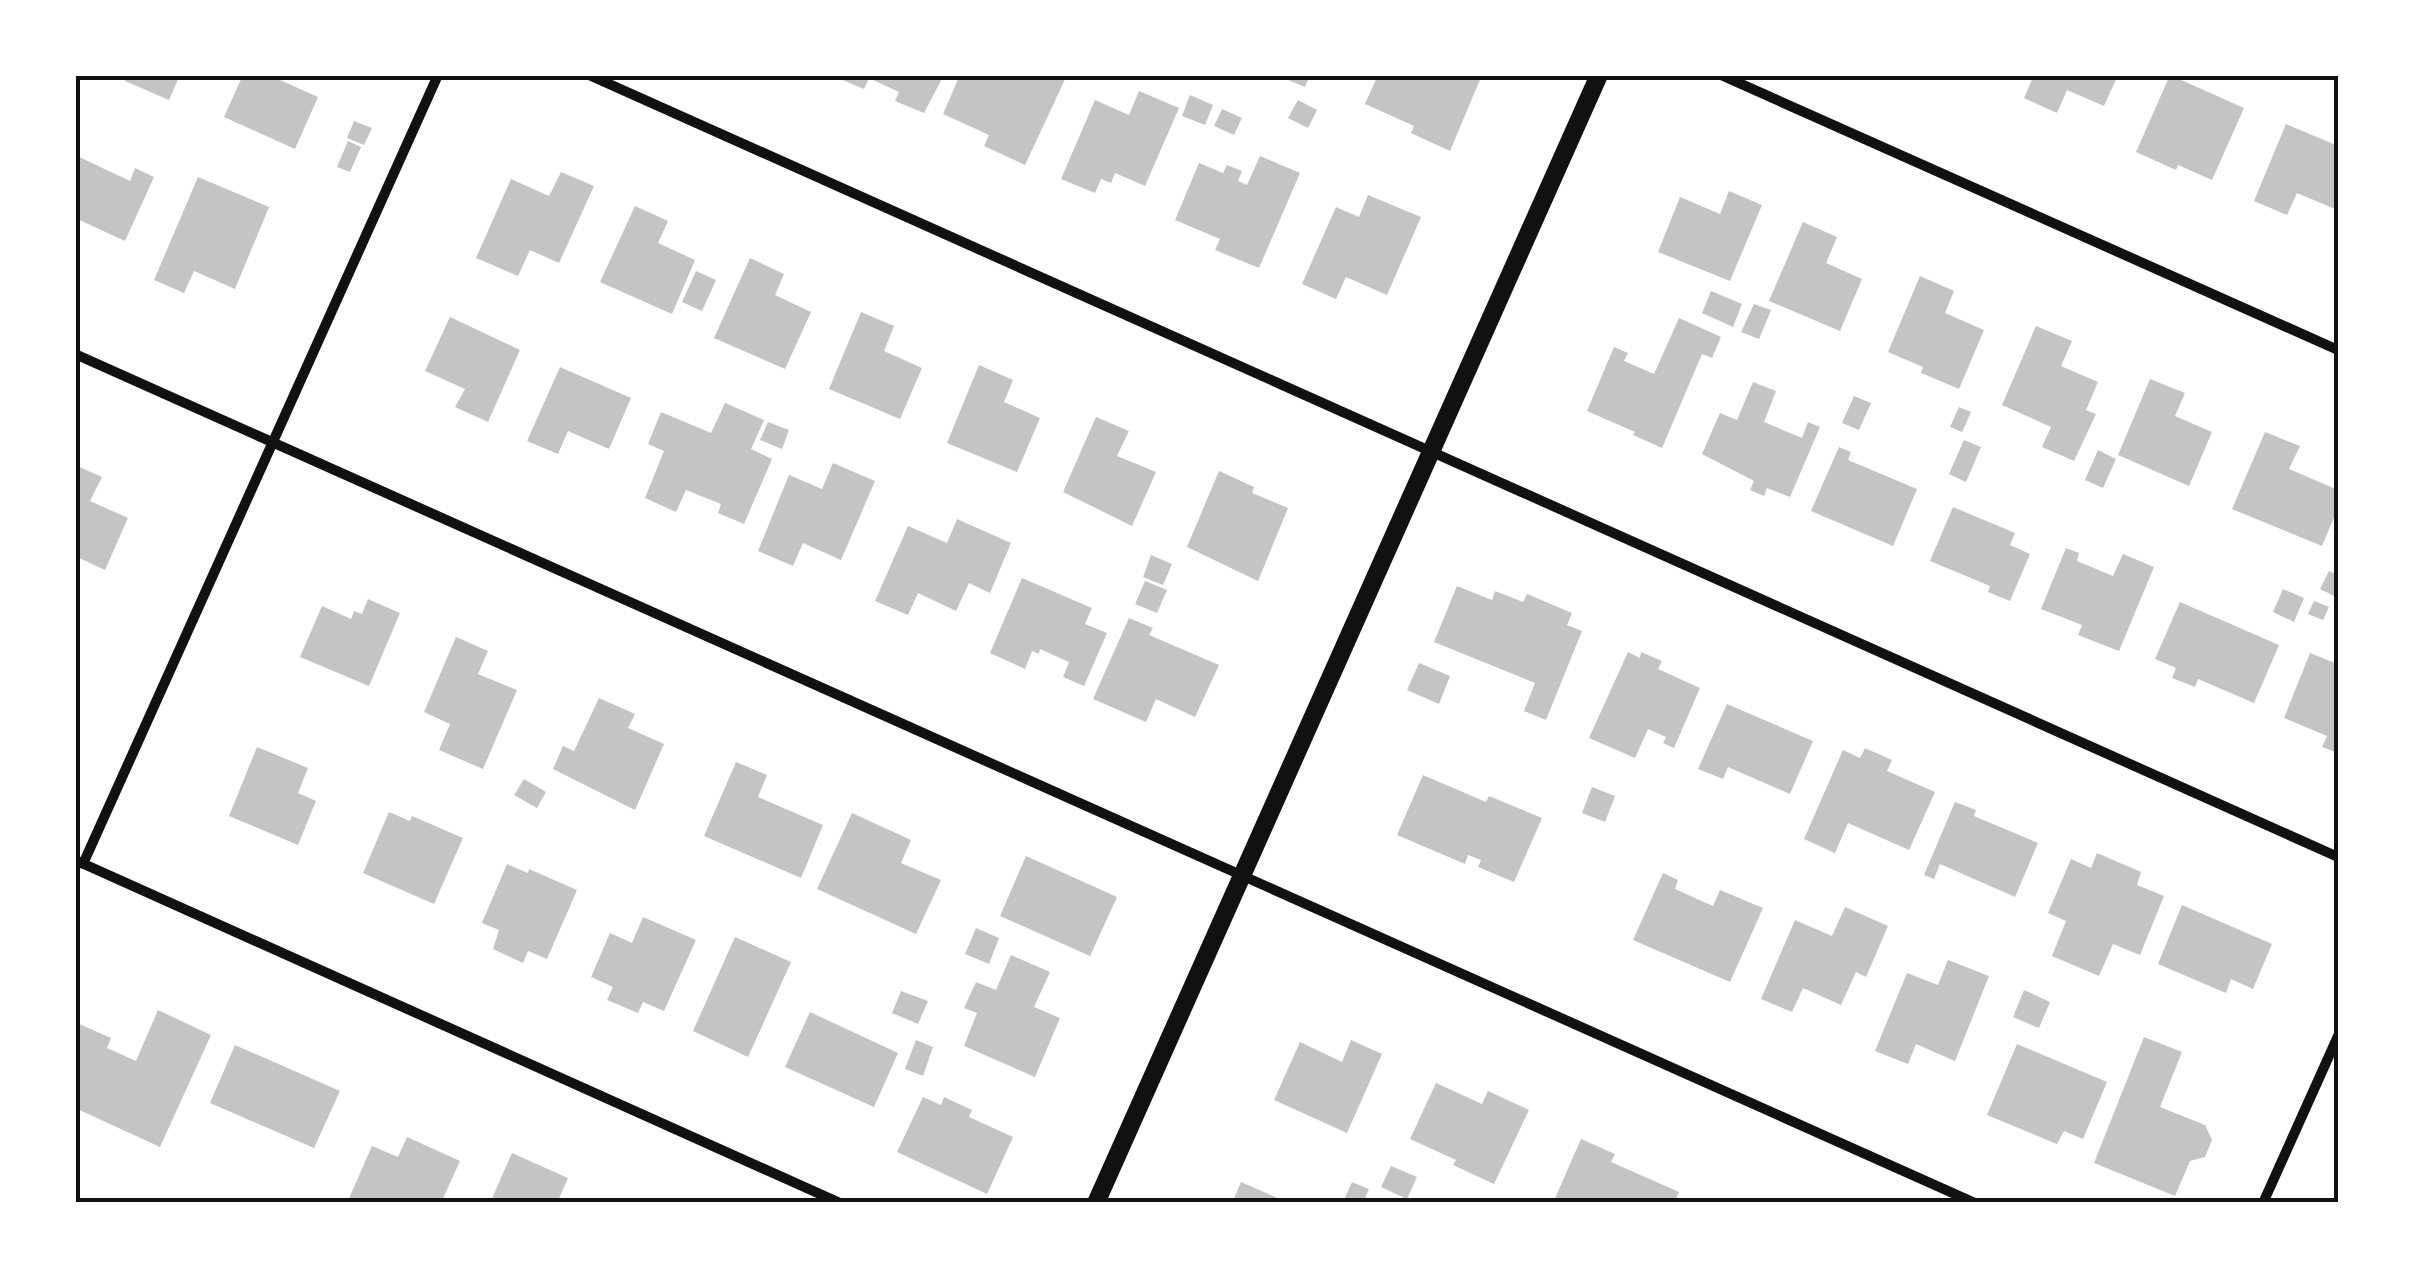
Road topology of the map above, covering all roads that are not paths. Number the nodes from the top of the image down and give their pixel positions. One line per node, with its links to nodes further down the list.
1 (438, 75): 7 (street)
2 (589, 75): 8 (street)
3 (1600, 75): 8 (street)
4 (1721, 75): 5 (street)
5 (2338, 350)
6 (75, 354): 7 (street)
7 (273, 442): 10 (street); 11 (street)
8 (1432, 452): 9 (street); 11 (street)
9 (2338, 857)
10 (79, 862): 13 (street)
11 (1242, 874): 14 (street); 15 (street)
12 (2338, 1036): 16 (street)
13 (840, 1203)
14 (1096, 1203)
15 (1975, 1203)
16 (2263, 1203)

